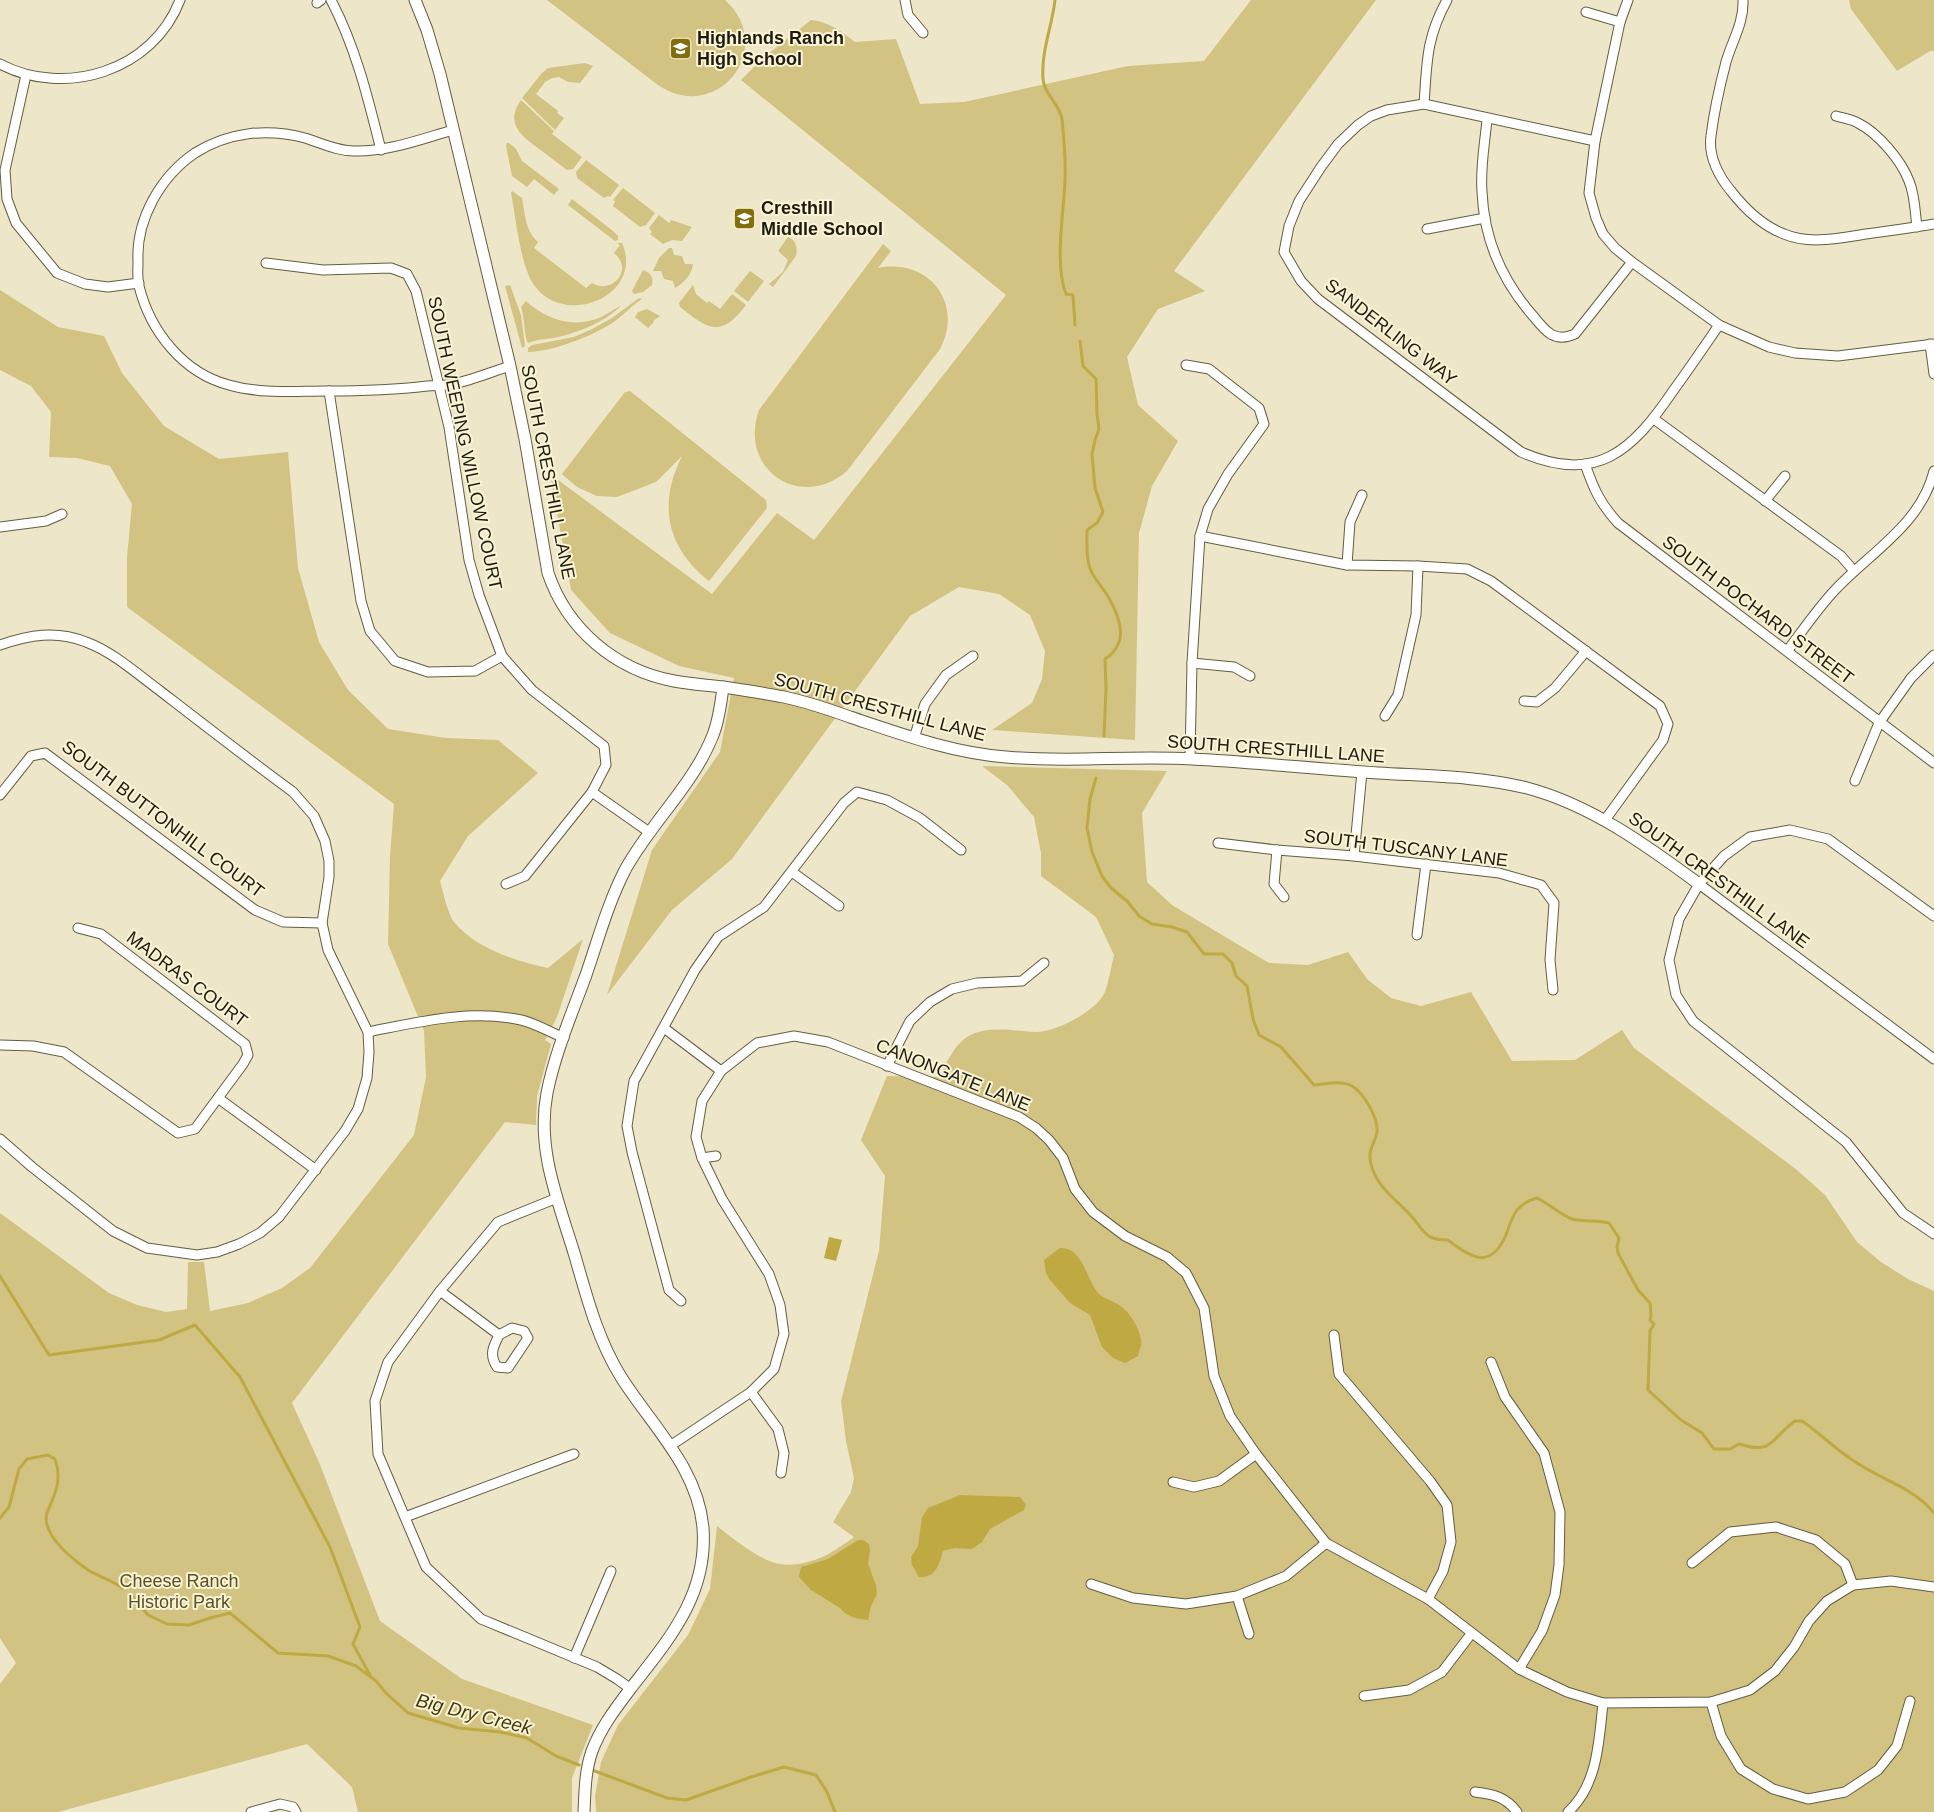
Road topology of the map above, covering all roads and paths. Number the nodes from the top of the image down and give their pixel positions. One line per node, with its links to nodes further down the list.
1 (180, 0): 12 (street)
2 (331, 0): 18 (street)
3 (415, 0): 16 (street, SOUTH CRESTHILL LANE)
4 (905, 0): 10 (street)
5 (1447, 0): 13 (street)
6 (1628, 0): 9 (street)
7 (1743, 0): 21 (street)
8 (1586, 12): 9 (street)
9 (1620, 22): 17 (street)
10 (923, 33)
11 (0, 64): 12 (street)
12 (26, 75): 25 (street)
13 (1424, 104): 15 (street, SANDERLING WAY); 34 (street, SANDERLING WAY)
14 (1836, 116): 21 (street)
15 (1487, 119): 17 (street, SANDERLING WAY); 19 (street)
16 (453, 130): 18 (street); 29 (street, SOUTH CRESTHILL LANE)
17 (1595, 141): 23 (street)
18 (381, 150): 25 (street)
19 (1485, 218): 22 (street); 23 (street)
20 (1934, 224): 21 (street)
21 (1917, 227)
22 (1427, 229)
23 (1632, 262): 26 (street)
24 (266, 263): 31 (street, SOUTH WEEPING WILLOW COURT)
25 (138, 284): 32 (street)
26 (1720, 325): 27 (street); 33 (street, SANDERLING WAY)
27 (1932, 344): 30 (street)
28 (1186, 365): 41 (street)
29 (510, 366): 31 (street); 53 (street, SOUTH CRESTHILL LANE)
30 (1934, 374)
31 (439, 385): 32 (street); 49 (street, SOUTH WEEPING WILLOW COURT)
32 (329, 391): 49 (street)
33 (1654, 419): 34 (street, SANDERLING WAY); 38 (street)
34 (1585, 464): 46 (street, SOUTH POCHARD STREET)
35 (1934, 470): 44 (street)
36 (1785, 476): 38 (street)
37 (1362, 495): 42 (street)
38 (1765, 501): 44 (street)
39 (62, 514): 40 (street)
40 (0, 526)
41 (1200, 536): 42 (street); 51 (street)
42 (1347, 565): 43 (street)
43 (1418, 566): 47 (street); 55 (street)
44 (1854, 571): 46 (street)
45 (0, 645): 77 (street)
46 (1788, 650): 56 (street, SOUTH POCHARD STREET)
47 (1586, 651): 54 (street); 64 (street)
48 (1934, 655): 56 (street)
49 (502, 656): 63 (street, SOUTH WEEPING WILLOW COURT)
50 (973, 656): 57 (street)
51 (1192, 663): 52 (street); 58 (street)
52 (1250, 676)
53 (723, 687): 57 (street, SOUTH CRESTHILL LANE); 65 (street)
54 (1524, 701)
55 (1385, 716)
56 (1879, 723): 59 (street, SOUTH POCHARD STREET); 61 (street)
57 (914, 738): 58 (street, SOUTH CRESTHILL LANE)
58 (1190, 758): 60 (street, SOUTH CRESTHILL LANE)
59 (1934, 763)
60 (1362, 772): 64 (street, SOUTH CRESTHILL LANE); 69 (street)
61 (1855, 781)
62 (1, 790): 77 (street, SOUTH BUTTONHILL COURT)
63 (592, 792): 65 (street); 72 (street, SOUTH WEEPING WILLOW COURT)
64 (1605, 820): 73 (street, SOUTH CRESTHILL LANE)
65 (649, 832): 84 (street)
66 (1218, 844): 68 (street, SOUTH TUSCANY LANE)
67 (961, 850): 71 (street)
68 (1277, 850): 69 (street, SOUTH TUSCANY LANE); 74 (street)
69 (1354, 856): 70 (street, SOUTH TUSCANY LANE)
70 (1426, 864): 79 (street); 81 (street, SOUTH TUSCANY LANE)
71 (792, 872): 75 (street); 82 (street)
72 (506, 884)
73 (1699, 884): 76 (street); 86 (street, SOUTH CRESTHILL LANE); 95 (street)
74 (1284, 897)
75 (839, 906)
76 (1934, 916)
77 (322, 923): 83 (street)
78 (78, 928): 89 (street, MADRAS COURT)
79 (1417, 935)
80 (1044, 964): 87 (street)
81 (1553, 990)
82 (664, 1028): 88 (street); 97 (street)
83 (368, 1032): 84 (street); 93 (street)
84 (564, 1038): 94 (street)
85 (0, 1045): 89 (street)
86 (1934, 1059)
87 (887, 1066): 88 (street, CANONGATE LANE); 104 (street, CANONGATE LANE)
88 (721, 1071): 92 (street, CANONGATE LANE)
89 (218, 1098): 93 (street)
90 (0, 1138): 93 (street)
91 (716, 1156): 92 (street)
92 (702, 1158): 101 (street, CANONGATE LANE)
93 (316, 1170)
94 (557, 1198): 96 (street); 102 (street)
95 (1934, 1234)
96 (440, 1291): 98 (street); 107 (street)
97 (681, 1302)
98 (499, 1335): 98 (street)
99 (1334, 1335): 115 (street)
100 (1491, 1362): 119 (street)
101 (751, 1392): 102 (street, CANONGATE LANE); 105 (street)
102 (670, 1446): 120 (street)
103 (574, 1454): 107 (street)
104 (1256, 1454): 106 (street); 108 (street, CANONGATE LANE)
105 (782, 1473)
106 (1173, 1482)
107 (405, 1517): 118 (street)
108 (1326, 1543): 114 (street); 115 (street, CANONGATE LANE)
109 (1692, 1563): 112 (street)
110 (611, 1571): 118 (street)
111 (1091, 1584): 114 (street)
112 (1853, 1585): 113 (street); 123 (street, CANONGATE LANE)
113 (1934, 1587)
114 (1237, 1596): 116 (street)
115 (1428, 1599): 117 (street, CANONGATE LANE)
116 (1249, 1634)
117 (1471, 1634): 119 (street, CANONGATE LANE); 121 (street)
118 (574, 1658): 120 (street)
119 (1519, 1670): 124 (street, CANONGATE LANE)
120 (631, 1689): 128 (street)
121 (1364, 1696)
122 (1910, 1701): 123 (street)
123 (1711, 1702): 124 (street, CANONGATE LANE)
124 (1603, 1703): 130 (street)
125 (1476, 1792): 129 (street)
126 (251, 1812): 127 (street)
127 (296, 1812)
128 (584, 1812)
129 (1517, 1812)
130 (1568, 1812)

